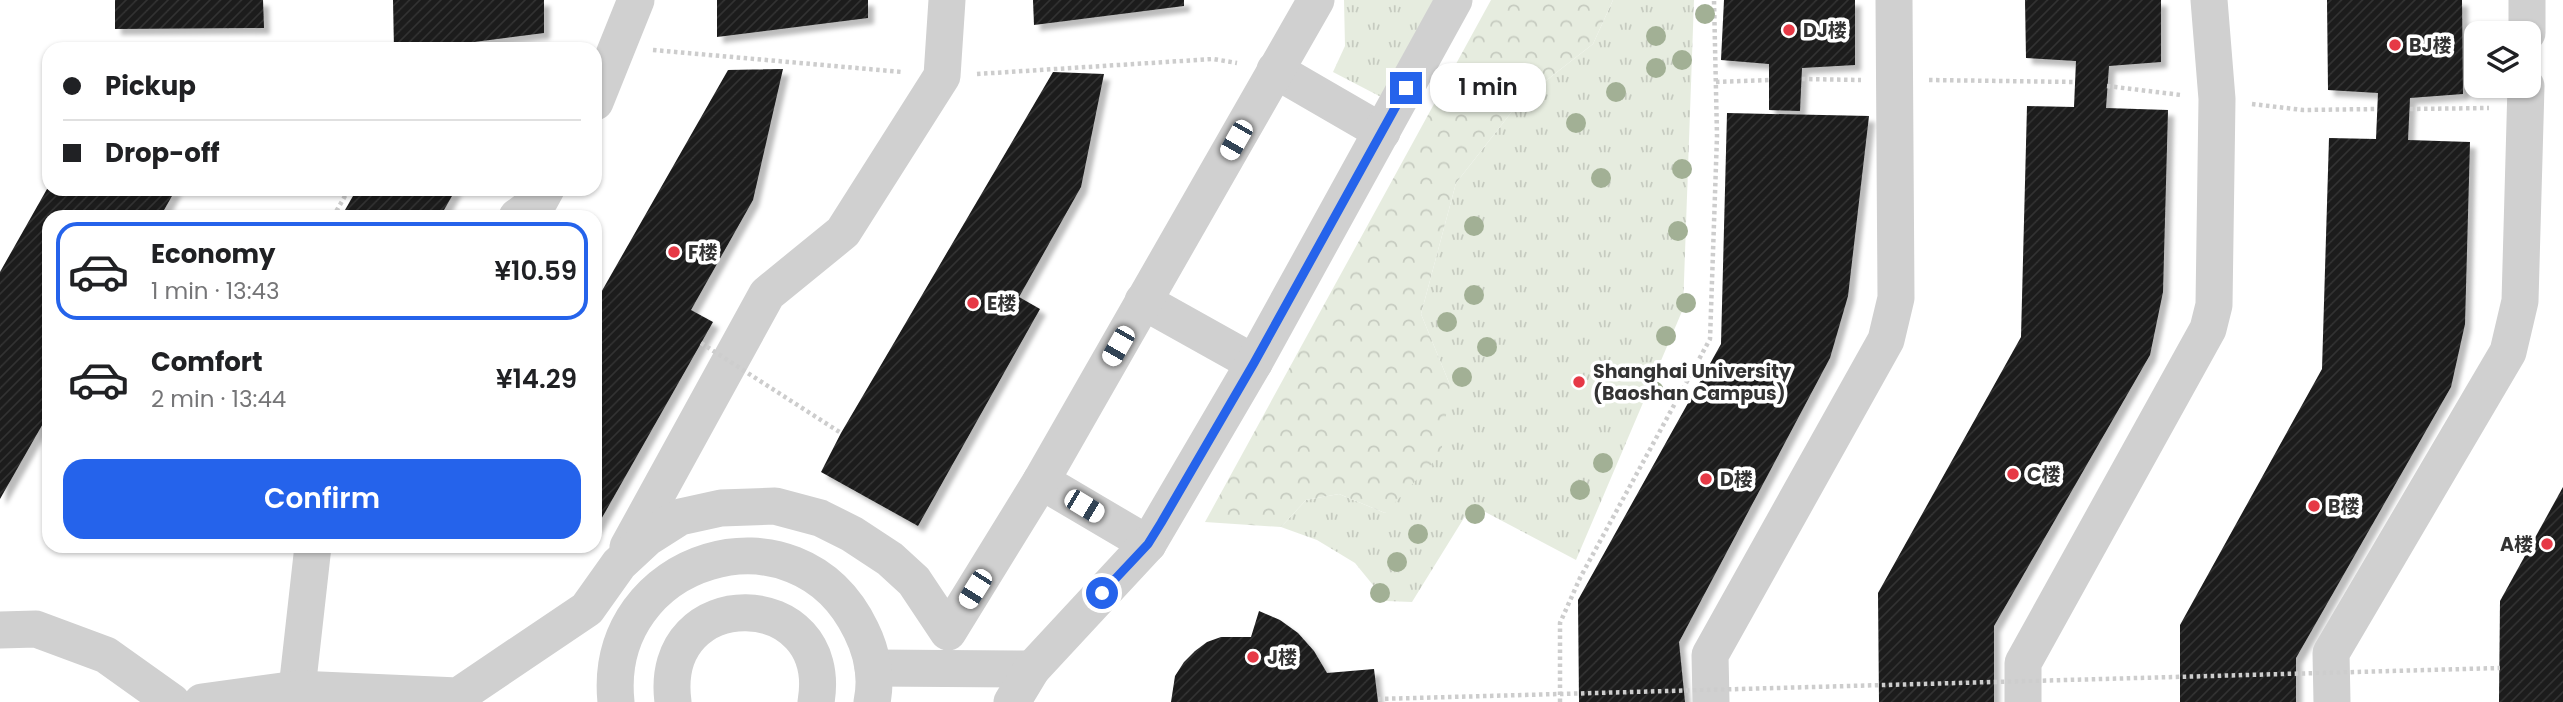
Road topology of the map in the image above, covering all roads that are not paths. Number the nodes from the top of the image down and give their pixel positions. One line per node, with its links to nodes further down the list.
1 (636, 0): 10 (street)
2 (947, 0): 24 (street)
3 (1315, 0): 9 (street)
4 (1454, 0): 12 (street)
5 (1894, 0): 44 (street)
6 (2209, 0): 45 (street)
7 (2527, 0): 8 (street)
8 (2527, 21)
9 (1275, 71): 12 (street); 15 (street)
10 (602, 85)
11 (2526, 98): 46 (street)
12 (1382, 132): 16 (street)
13 (542, 196): 14 (street)
14 (526, 210)
15 (1143, 301): 16 (street); 17 (street)
16 (1254, 363): 20 (street)
17 (1041, 481): 19 (street); 20 (street)
18 (721, 508): 19 (street); 22 (street); 24 (street)
19 (852, 534): 26 (street)
20 (1148, 544): 34 (street)
21 (312, 553): 37 (street)
22 (728, 556): 23 (street); 25 (street)
23 (776, 559): 26 (street); 28 (street)
24 (612, 573): 27 (street); 38 (street)
25 (679, 573): 27 (street); 30 (street)
26 (822, 581): 29 (street)
27 (641, 608): 33 (street)
28 (758, 613): 30 (street); 32 (street)
29 (855, 617): 32 (street); 36 (street)
30 (708, 622): 35 (street)
31 (0, 630): 39 (street)
32 (808, 647): 42 (street)
33 (618, 657): 35 (street); 41 (street)
34 (1032, 669): 36 (street); 43 (street)
35 (673, 685)
36 (873, 685)
37 (297, 689): 38 (street); 40 (street)
38 (460, 699)
39 (172, 702)
40 (202, 702)
41 (616, 702)
42 (817, 702)
43 (1012, 702)
44 (1711, 702)
45 (2023, 702)
46 (2332, 702)

